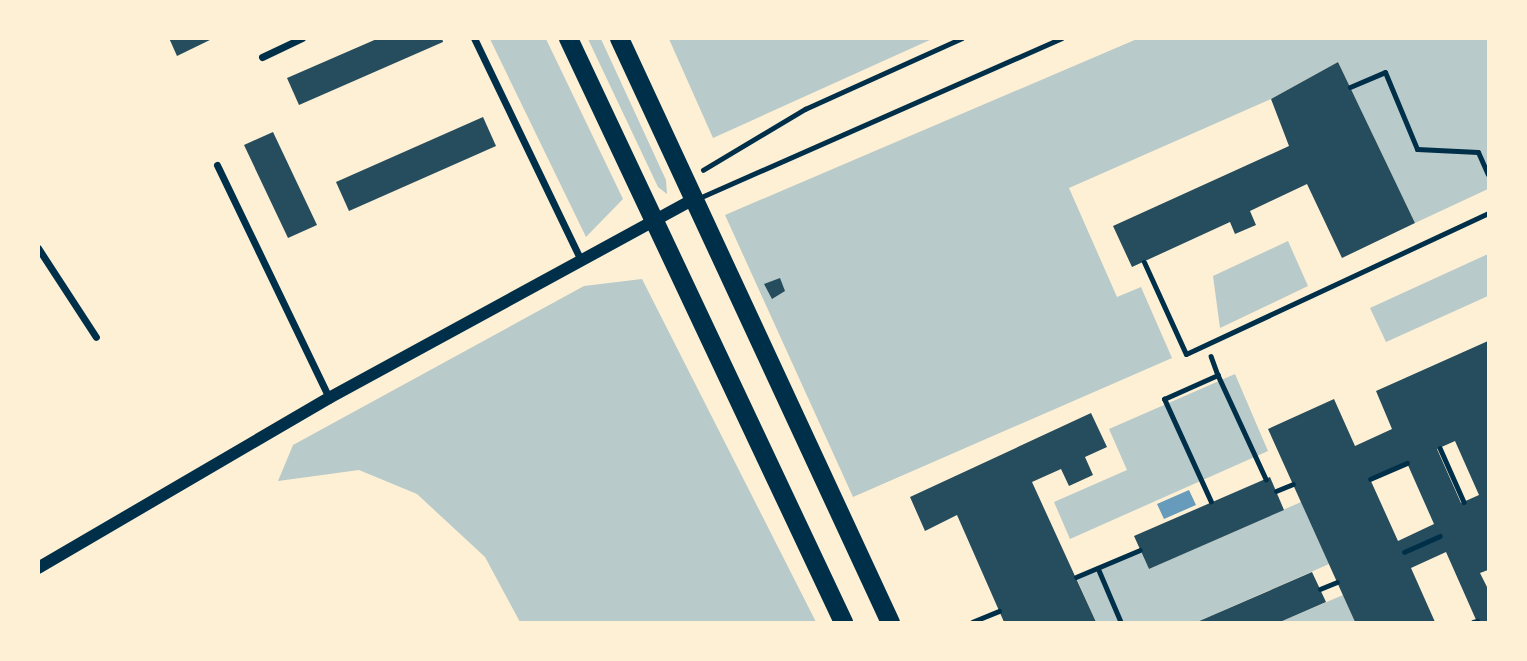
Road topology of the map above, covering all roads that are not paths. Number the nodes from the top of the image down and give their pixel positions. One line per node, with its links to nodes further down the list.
1 (302, 38): 6 (street)
2 (474, 38): 14 (street)
3 (568, 38): 12 (highway)
4 (619, 38): 10 (highway)
5 (1061, 38): 10 (lane)
6 (262, 57)
7 (1350, 87): 9 (lane)
8 (217, 165): 17 (street)
9 (1489, 174)
10 (692, 200): 12 (street); 20 (highway)
11 (1489, 213): 15 (lane)
12 (652, 222): 14 (street); 19 (highway)
13 (39, 250): 16 (street)
14 (581, 260): 17 (street)
15 (1144, 262)
16 (96, 337)
17 (329, 398): 18 (street)
18 (38, 568)
19 (843, 622)
20 (890, 622)

